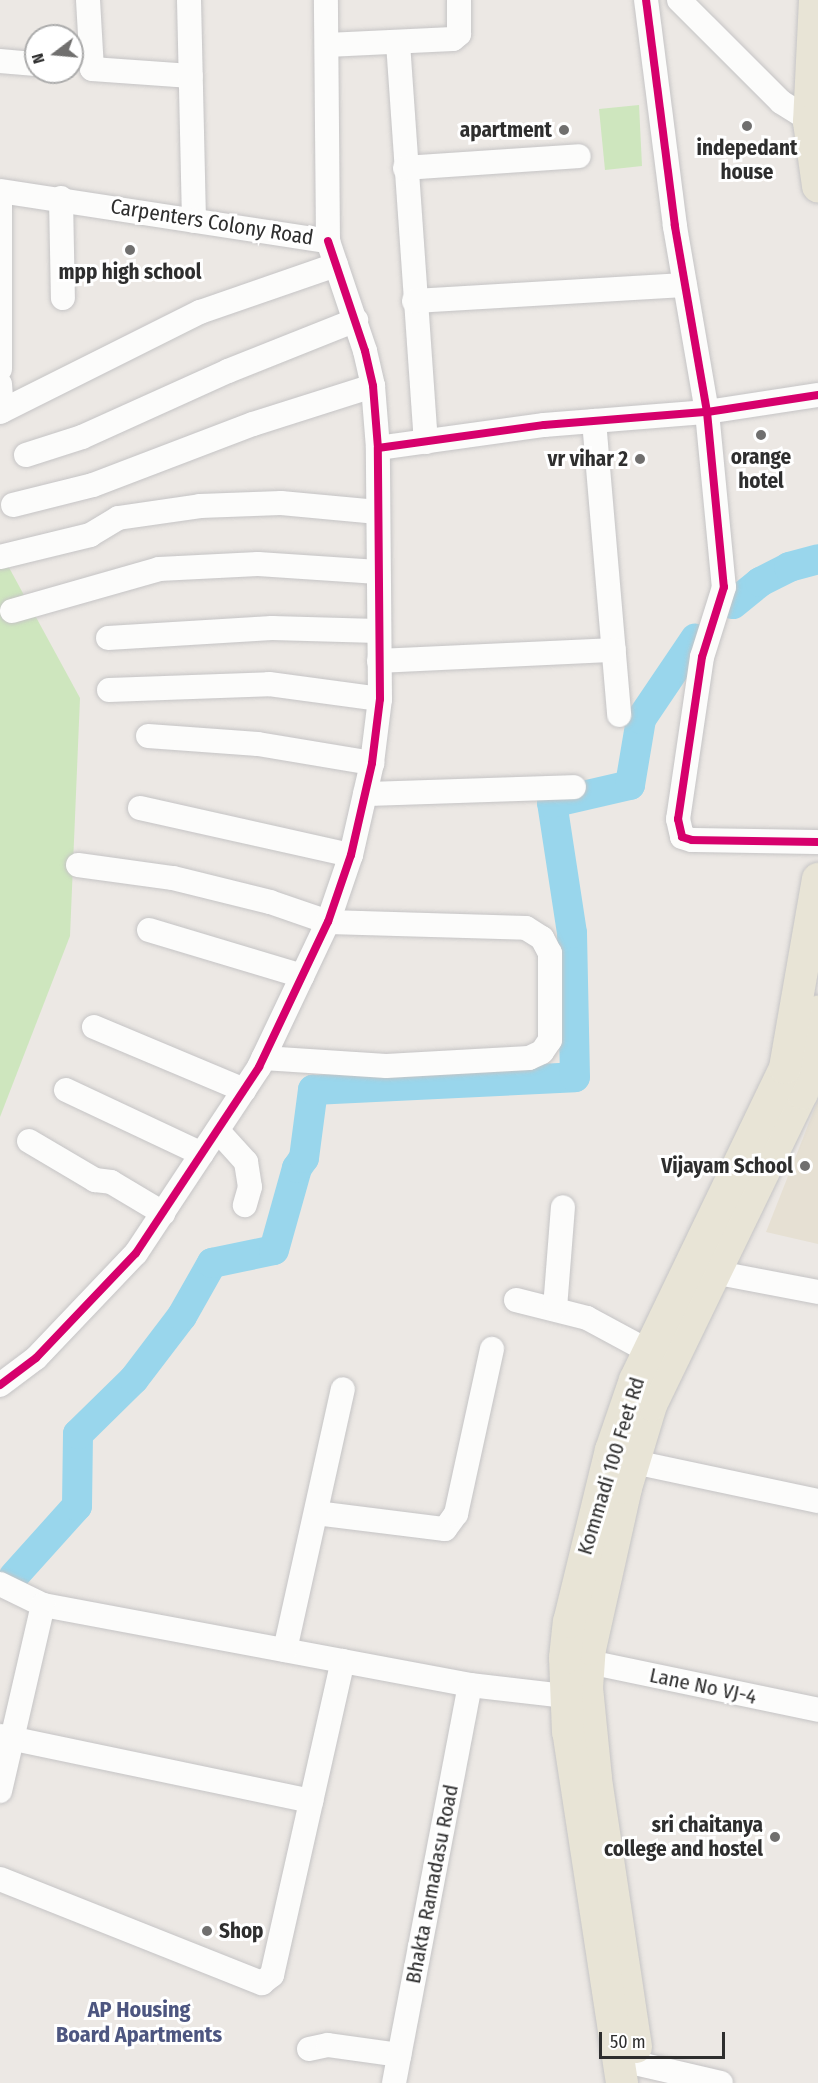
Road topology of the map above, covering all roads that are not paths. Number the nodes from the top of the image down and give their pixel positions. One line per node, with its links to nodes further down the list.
1 (88, 0): 9 (street)
2 (189, 0): 14 (street)
3 (326, 0): 10 (street, Carpenters Colony Road)
4 (459, 0): 8 (street)
5 (646, 0): 25 (street)
6 (679, 0): 15 (street)
7 (815, 0): 15 (main road)
8 (398, 43): 10 (street); 17 (street)
9 (84, 45)
10 (327, 45): 23 (street, Carpenters Colony Road)
11 (0, 61): 12 (street)
12 (24, 63)
13 (84, 68): 14 (street)
14 (191, 76): 22 (street)
15 (814, 124): 18 (main road)
16 (579, 156): 17 (street)
17 (405, 168): 27 (street)
18 (818, 186)
19 (0, 191): 20 (street, Carpenters Colony Road)
20 (62, 198): 22 (street, Carpenters Colony Road); 26 (street)
21 (0, 205): 29 (street)
22 (194, 221): 23 (street, Carpenters Colony Road)
23 (328, 241): 24 (street)
24 (336, 265): 28 (street); 33 (street)
25 (685, 285): 27 (street); 34 (street)
26 (63, 298)
27 (414, 302): 36 (street)
28 (356, 321): 31 (street); 38 (street)
29 (0, 369)
30 (0, 384): 33 (street)
31 (374, 386): 37 (street); 39 (street)
32 (818, 395): 34 (street)
33 (1, 412)
34 (706, 412): 35 (street); 56 (street)
35 (594, 421): 36 (street); 46 (street)
36 (426, 442): 37 (street)
37 (378, 448): 40 (street)
38 (26, 454)
39 (13, 505)
40 (378, 512): 41 (street); 42 (street)
41 (0, 557)
42 (378, 572): 43 (street); 44 (street)
43 (12, 611)
44 (378, 631): 45 (street); 47 (street)
45 (108, 638)
46 (614, 650): 47 (street); 50 (street)
47 (379, 661): 49 (street)
48 (109, 690): 49 (street)
49 (380, 699): 52 (street)
50 (619, 716)
51 (148, 736): 52 (street)
52 (372, 763): 54 (street)
53 (574, 787): 54 (street)
54 (365, 794): 57 (street)
55 (140, 808): 57 (street)
56 (818, 842)
57 (351, 855): 60 (street)
58 (78, 865): 60 (street)
59 (818, 879): 66 (main road, Kommadi 100 Feet Rd)
60 (328, 922): 62 (street); 65 (street)
61 (149, 930): 62 (street)
62 (302, 976): 65 (street)
63 (818, 1012): 66 (main road)
64 (94, 1027): 68 (street)
65 (263, 1058): 68 (street)
66 (804, 1073): 75 (main road, Kommadi 100 Feet Rd); 80 (main road, Kommadi 100 Feet Rd)
67 (66, 1090): 71 (street)
68 (244, 1090): 69 (street)
69 (218, 1131): 71 (street); 72 (street)
70 (29, 1141): 74 (street)
71 (202, 1154): 74 (street)
72 (245, 1205)
73 (563, 1207): 78 (street)
74 (163, 1213): 81 (street)
75 (713, 1272): 76 (street); 83 (main road, Kommadi 100 Feet Rd)
76 (818, 1292)
77 (516, 1300): 78 (street)
78 (555, 1308): 80 (street)
79 (492, 1349): 85 (street)
80 (648, 1351): 92 (main road, Kommadi 100 Feet Rd)
81 (0, 1385)
82 (343, 1389): 85 (street)
83 (634, 1462): 84 (street); 90 (main road, Kommadi 100 Feet Rd)
84 (818, 1501)
85 (316, 1513): 88 (street)
86 (0, 1584): 87 (street)
87 (43, 1605): 88 (street); 94 (street)
88 (285, 1650): 89 (street)
89 (343, 1661): 91 (street); 96 (street)
90 (589, 1662): 92 (main road, Kommadi 100 Feet Rd); 93 (street, Lane No VJ-4)
91 (470, 1684): 92 (street); 99 (street, Bhakta Ramadasu Road)
92 (576, 1698): 100 (main road, Kommadi 100 Feet Rd)
93 (818, 1710)
94 (6, 1738): 95 (street); 96 (street)
95 (0, 1791)
96 (311, 1801): 97 (street)
97 (0, 1879)
98 (309, 2049): 99 (street)
99 (399, 2055): 101 (street, Bhakta Ramadasu Road)
100 (635, 2077): 102 (street)
101 (394, 2083)
102 (721, 2083)

